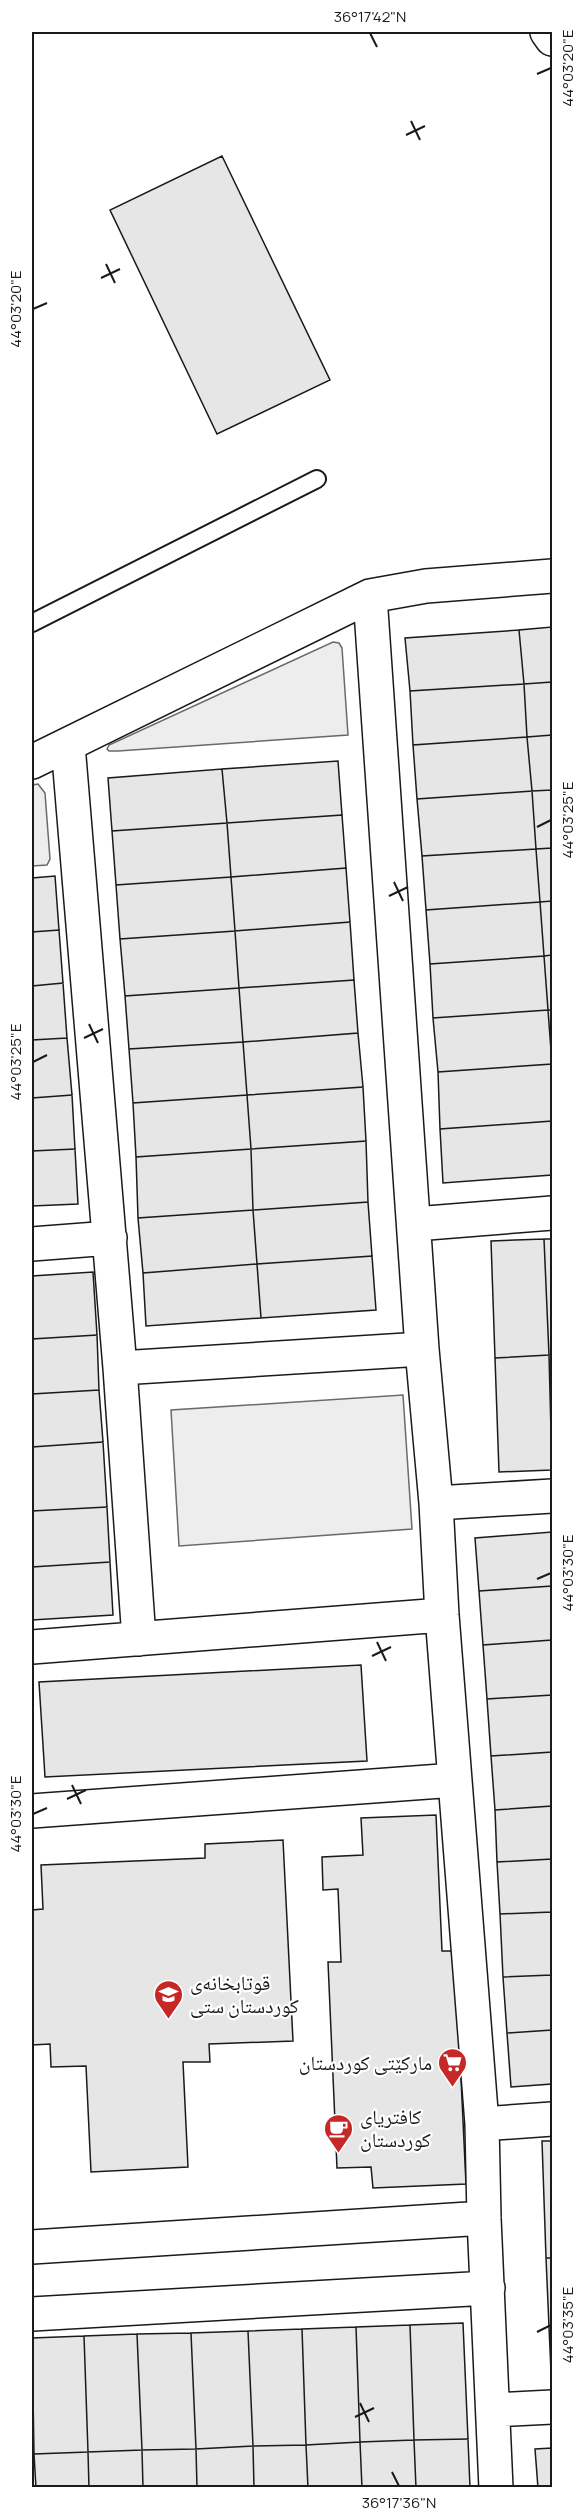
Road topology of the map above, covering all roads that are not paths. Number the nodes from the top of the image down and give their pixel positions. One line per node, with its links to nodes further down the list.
1 (547, 32): 2 (street)
2 (552, 39)
3 (317, 479): 6 (lane)
4 (552, 576): 5 (street)
5 (370, 596): 7 (street); 10 (street)
6 (32, 623)
7 (68, 745): 8 (street); 11 (street)
8 (32, 762)
9 (552, 1213): 10 (street)
10 (415, 1224): 13 (street)
11 (110, 1238): 12 (street); 14 (street)
12 (32, 1245)
13 (422, 1349): 14 (street); 16 (street)
14 (120, 1368): 18 (street)
15 (552, 1496): 16 (street)
16 (436, 1503): 17 (street)
17 (442, 1615): 18 (street); 20 (street)
18 (140, 1639): 19 (street)
19 (32, 1647)
20 (455, 1780): 21 (street); 23 (street)
21 (32, 1811)
22 (552, 2119): 23 (street)
23 (482, 2124): 24 (street)
24 (484, 2218): 25 (street); 26 (street)
25 (32, 2247)
26 (488, 2288): 27 (street); 29 (street)
27 (32, 2314)
28 (552, 2407): 29 (street)
29 (494, 2410): 30 (street)
30 (496, 2487)

